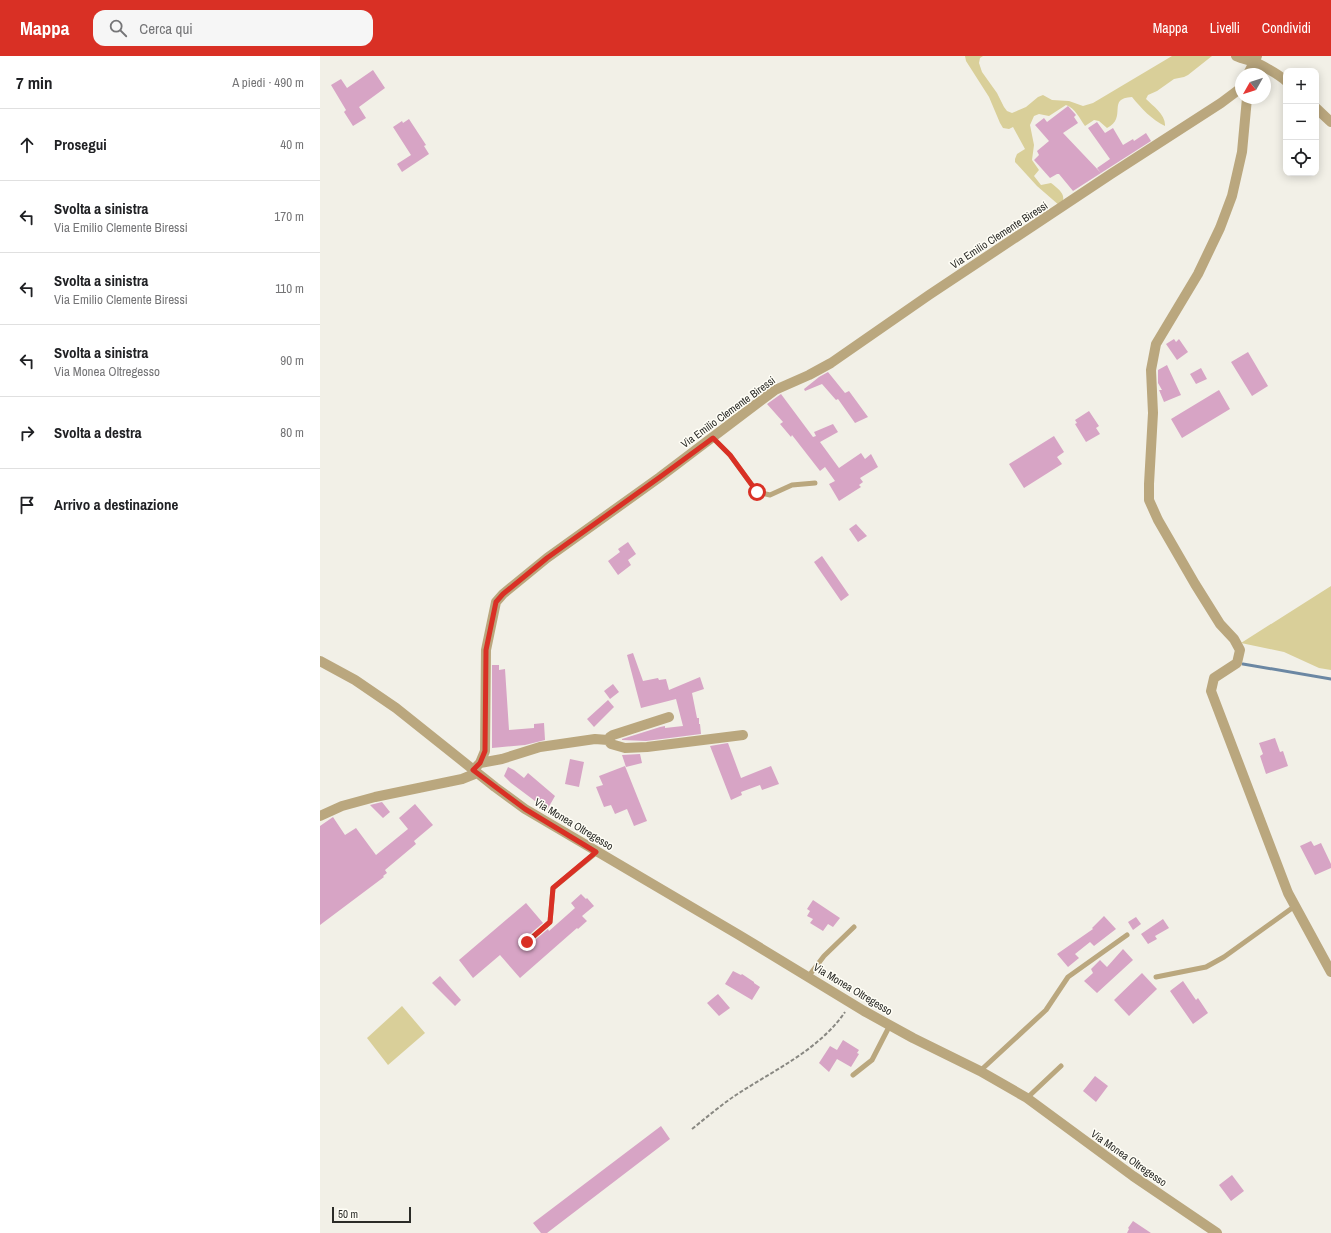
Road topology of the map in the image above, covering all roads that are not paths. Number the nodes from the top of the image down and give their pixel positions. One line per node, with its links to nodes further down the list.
1 (1236, 56): 2 (street)
2 (1255, 59): 3 (street)
3 (1283, 78)
4 (1235, 93): 8 (street, Via Emilio Clemente Biressi)
5 (1246, 104): 19 (street)
6 (1319, 111): 7 (street)
7 (1331, 122)
8 (713, 438): 9 (lane); 14 (street, Via Emilio Clemente Biressi)
9 (815, 484)
10 (320, 661): 16 (street, Via Monea Oltregesso)
11 (669, 717): 13 (street)
12 (743, 735): 13 (street)
13 (608, 740): 15 (street)
14 (485, 751): 15 (street); 16 (street, Via Emilio Clemente Biressi)
15 (493, 760): 16 (street)
16 (477, 768): 17 (street); 18 (street, Via Monea Oltregesso)
17 (320, 816)
18 (596, 852): 22 (lane); 24 (street, Via Monea Oltregesso)
19 (1295, 906): 23 (street); 25 (lane)
20 (854, 927): 24 (lane)
21 (1127, 935): 28 (lane)
22 (527, 942)
23 (1331, 972)
24 (808, 977): 26 (street, Via Monea Oltregesso)
25 (1156, 977)
26 (890, 1025): 28 (street, Via Monea Oltregesso); 29 (lane)
27 (1061, 1066): 30 (lane)
28 (980, 1071): 30 (street, Via Monea Oltregesso)
29 (853, 1075)
30 (1027, 1098): 31 (street, Via Monea Oltregesso)
31 (1217, 1233)

